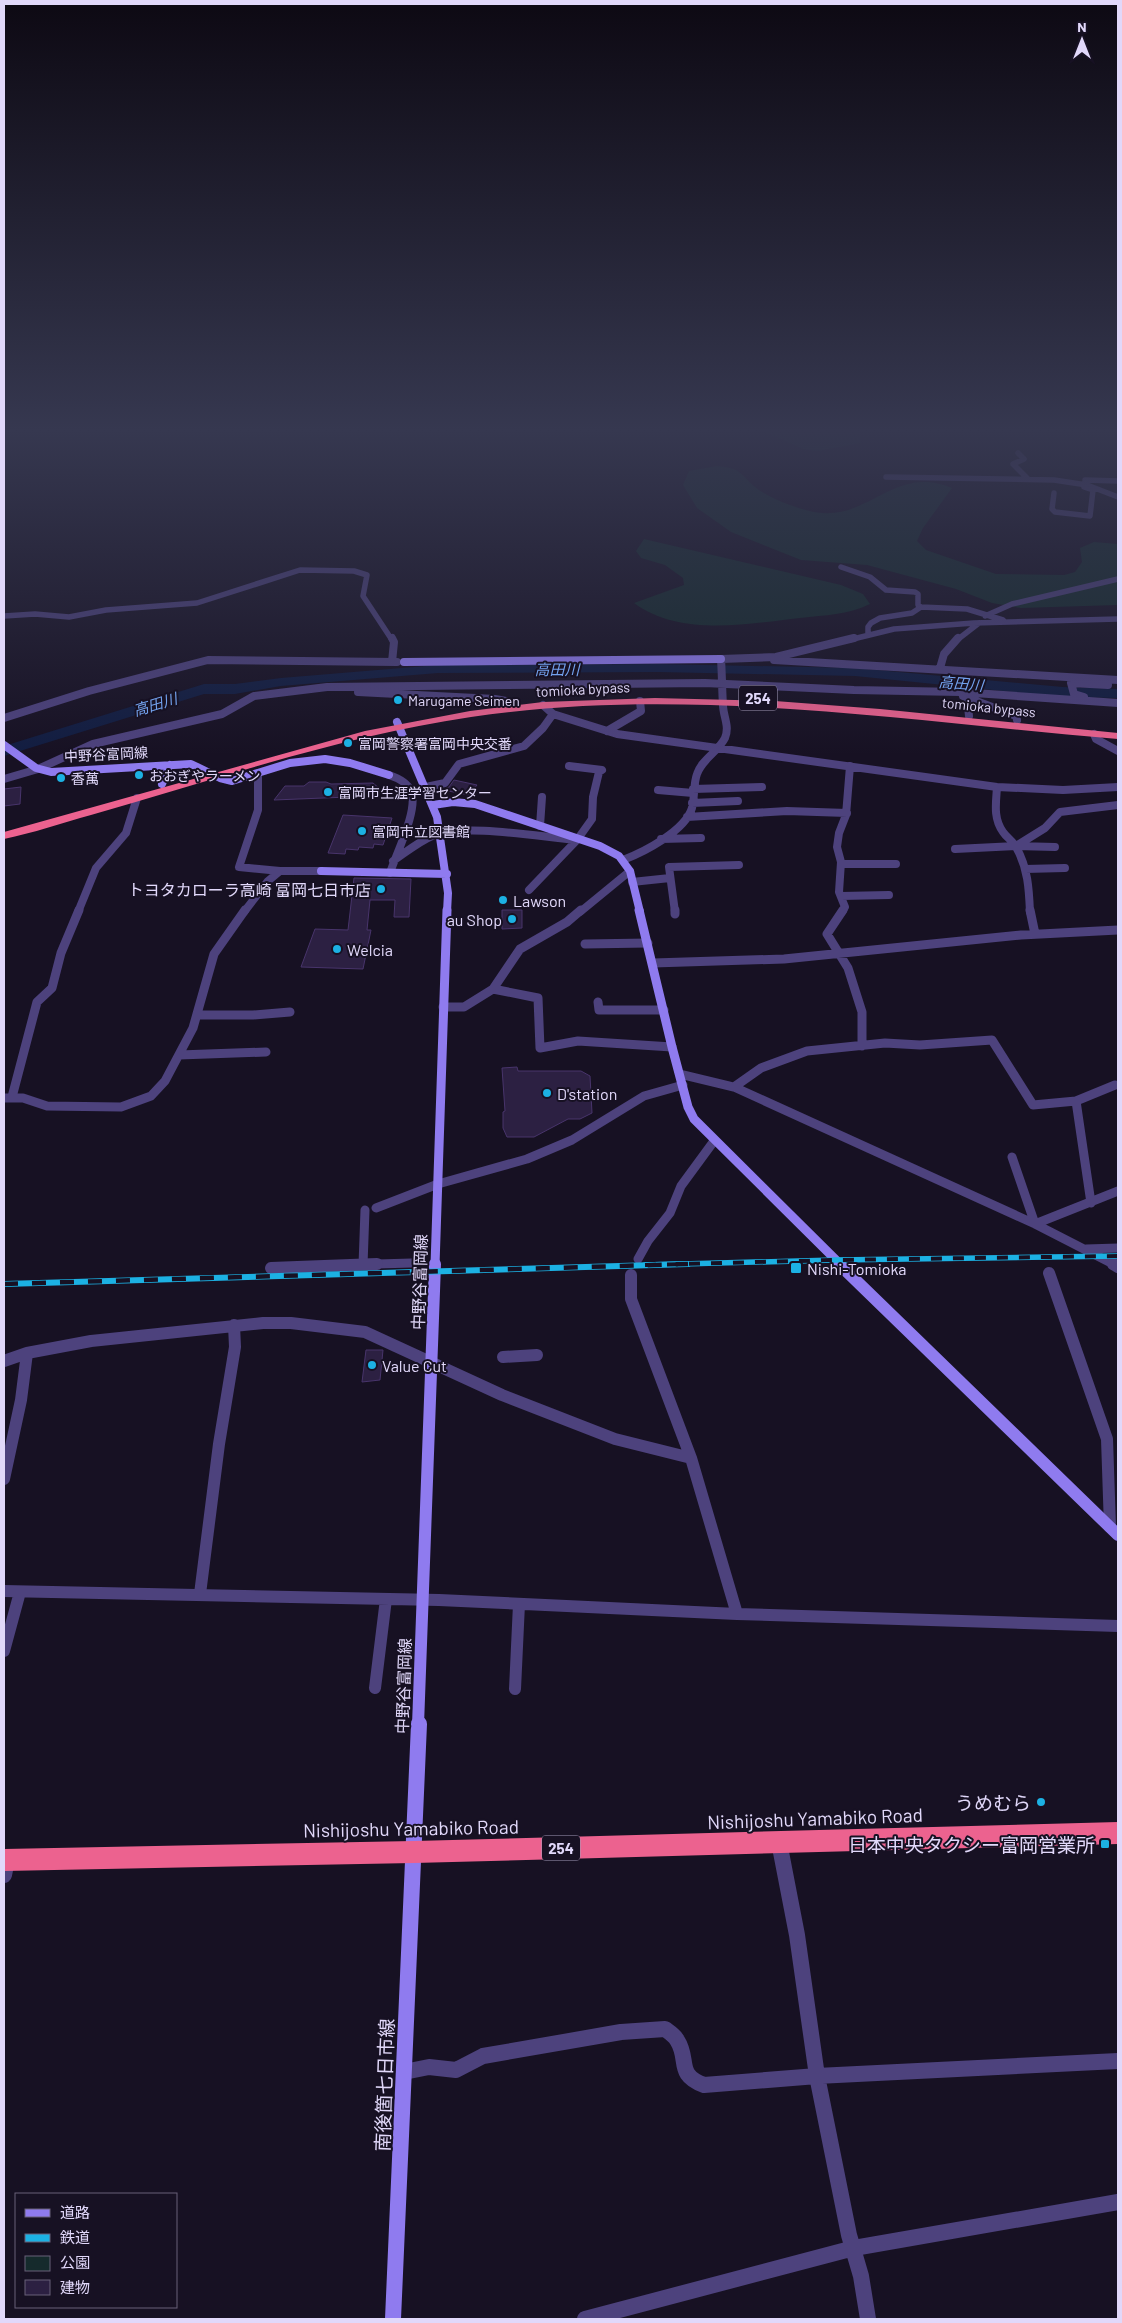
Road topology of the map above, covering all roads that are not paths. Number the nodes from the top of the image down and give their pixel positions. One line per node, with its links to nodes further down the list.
1 (841, 567): 3 (street)
2 (1118, 579): 4 (street)
3 (921, 607): 4 (street); 9 (street)
4 (987, 615): 7 (street); 8 (street)
5 (4, 616): 12 (street)
6 (1118, 619): 7 (street)
7 (1013, 622): 8 (street)
8 (977, 623): 9 (street); 13 (street)
9 (868, 633): 10 (street)
10 (766, 658): 11 (street); 13 (street)
11 (720, 660): 12 (street); 16 (street)
12 (392, 662): 29 (street)
13 (940, 668): 14 (street)
14 (1082, 677): 15 (street); 22 (street)
15 (1118, 680)
16 (723, 684): 17 (street); 18 (street); 20 (street)
17 (295, 690): 24 (street); 44 (street)
18 (944, 692): 19 (street); 22 (street)
19 (968, 697): 28 (street); 30 (street)
20 (723, 699): 21 (highway, tomioka bypass / 254); 24 (highway, tomioka bypass / 254); 28 (highway, tomioka bypass / 254); 34 (highway, tomioka bypass / 254); 38 (street)
21 (640, 701): 25 (highway, tomioka bypass / 254); 33 (street)
22 (1106, 702): 23 (street); 26 (street)
23 (1118, 703)
24 (508, 704): 31 (highway, tomioka bypass / 254)
25 (543, 705): 27 (street); 31 (highway, tomioka bypass / 254)
26 (1118, 708)
27 (553, 714): 33 (street); 49 (street)
28 (969, 716): 30 (highway, tomioka bypass / 254)
29 (4, 718)
30 (1017, 720): 32 (highway, tomioka bypass / 254)
31 (399, 724): 36 (highway, tomioka bypass / 254); 46 (highway, tomioka bypass / 254); 49 (street, 中野谷富岡線)
32 (1118, 730)
33 (607, 731): 38 (street)
34 (1094, 734): 35 (highway, tomioka bypass / 254); 39 (street)
35 (1118, 736)
36 (330, 743): 40 (highway); 46 (highway, tomioka bypass / 254)
37 (4, 745): 44 (street, 中野谷富岡線)
38 (717, 748): 43 (street); 54 (street)
39 (1118, 751)
40 (325, 759): 45 (street, 中野谷富岡線); 74 (street, 中野谷富岡線)
41 (170, 765): 44 (street, 中野谷富岡線); 46 (street, 中野谷富岡線); 48 (street)
42 (569, 766): 69 (street)
43 (850, 766): 51 (street); 61 (street)
44 (37, 768): 47 (street)
45 (258, 773): 46 (street, 中野谷富岡線); 80 (street)
46 (210, 774): 48 (highway, tomioka bypass / 254); 56 (highway, tomioka bypass / 254)
47 (4, 779)
48 (162, 784): 64 (highway, tomioka bypass / 254)
49 (426, 787): 59 (street, 中野谷富岡線)
50 (762, 787): 54 (street)
51 (997, 787): 52 (street); 70 (street)
52 (1118, 787)
53 (658, 790): 54 (street)
54 (693, 791): 58 (street)
55 (542, 796): 63 (street)
56 (137, 798): 66 (highway, tomioka bypass / 254); 110 (street)
57 (738, 801): 58 (street)
58 (692, 803): 62 (street)
59 (433, 804): 63 (street); 65 (street, 中野谷富岡線)
60 (1118, 804): 70 (street)
61 (847, 813): 62 (street); 75 (street)
62 (687, 817): 68 (street)
63 (540, 826): 69 (street)
64 (4, 829)
65 (441, 832): 69 (street); 74 (street); 83 (street, 中野谷富岡線)
66 (4, 836)
67 (701, 838): 68 (street)
68 (661, 839): 73 (street)
69 (577, 840): 73 (street); 86 (street)
70 (1016, 846): 71 (street); 72 (street); 79 (street)
71 (1055, 847)
72 (956, 849)
73 (623, 860): 81 (street)
74 (393, 861): 82 (street)
75 (841, 864): 76 (street); 88 (street)
76 (896, 864)
77 (739, 865): 84 (street)
78 (1065, 868): 79 (street)
79 (1025, 869): 91 (street)
80 (280, 871): 82 (street); 101 (street)
81 (630, 871): 85 (street); 96 (street)
82 (390, 873): 83 (street)
83 (447, 874): 98 (street, 中野谷富岡線)
84 (670, 878): 85 (street); 89 (street)
85 (632, 882): 92 (street)
86 (530, 890)
87 (889, 895): 88 (street)
88 (841, 896): 94 (street)
89 (675, 914)
90 (1118, 930): 91 (street)
91 (1035, 934): 94 (street)
92 (648, 943): 93 (street); 95 (street)
93 (586, 944)
94 (839, 953): 95 (street); 102 (street)
95 (653, 963): 99 (street)
96 (493, 989): 98 (street); 103 (street)
97 (598, 1002): 99 (street)
98 (443, 1007): 114 (street, 中野谷富岡線)
99 (664, 1010): 103 (street)
100 (290, 1012): 101 (street)
101 (197, 1014): 105 (street)
102 (862, 1046): 109 (street); 111 (street)
103 (672, 1047): 106 (street)
104 (266, 1052): 105 (street)
105 (179, 1055): 110 (street)
106 (680, 1074): 107 (street); 109 (street)
107 (683, 1085): 112 (street); 114 (street)
108 (1116, 1085): 111 (street)
109 (734, 1087): 117 (street)
110 (8, 1097)
111 (1076, 1101): 116 (street)
112 (714, 1141): 120 (street); 135 (street)
113 (1012, 1157): 117 (street)
114 (438, 1184): 122 (street); 132 (street, 中野谷富岡線)
115 (1118, 1191): 116 (street)
116 (1091, 1202): 117 (street)
117 (1035, 1224): 119 (street)
118 (1118, 1248): 119 (street)
119 (1085, 1249): 123 (street)
120 (638, 1260)
121 (412, 1263): 122 (street)
122 (363, 1265): 124 (street)
123 (1118, 1267)
124 (271, 1268)
125 (1049, 1273): 135 (street)
126 (631, 1275): 133 (street)
127 (234, 1325): 128 (street); 132 (street); 138 (street)
128 (27, 1353): 131 (street); 134 (street)
129 (537, 1354): 130 (street)
130 (503, 1357)
131 (4, 1361)
132 (432, 1364): 133 (street); 140 (street, 中野谷富岡線)
133 (691, 1458): 142 (street)
134 (4, 1479)
135 (1114, 1531)
136 (4, 1591): 137 (street)
137 (20, 1592): 138 (street); 144 (street)
138 (200, 1594): 139 (street)
139 (386, 1599): 140 (street); 145 (street)
140 (422, 1600): 141 (street); 149 (street, 中野谷富岡線)
141 (519, 1604): 142 (street); 146 (street)
142 (737, 1614): 143 (street)
143 (1118, 1626)
144 (4, 1651)
145 (375, 1688)
146 (515, 1689)
147 (1118, 1833): 148 (highway, Nishijoshu Yamabiko Road / 254)
148 (778, 1842): 149 (highway, Nishijoshu Yamabiko Road / 254); 153 (street)
149 (414, 1852): 150 (highway, Nishijoshu Yamabiko Road / 254); 152 (street, 南後箇七日市線)
150 (5, 1865)
151 (1118, 2062): 153 (street)
152 (404, 2072): 153 (street); 156 (street, 南後箇七日市線)
153 (817, 2076): 155 (street)
154 (1118, 2202): 155 (street)
155 (854, 2248): 157 (street); 158 (street)
156 (393, 2319)
157 (585, 2319)
158 (868, 2319)

